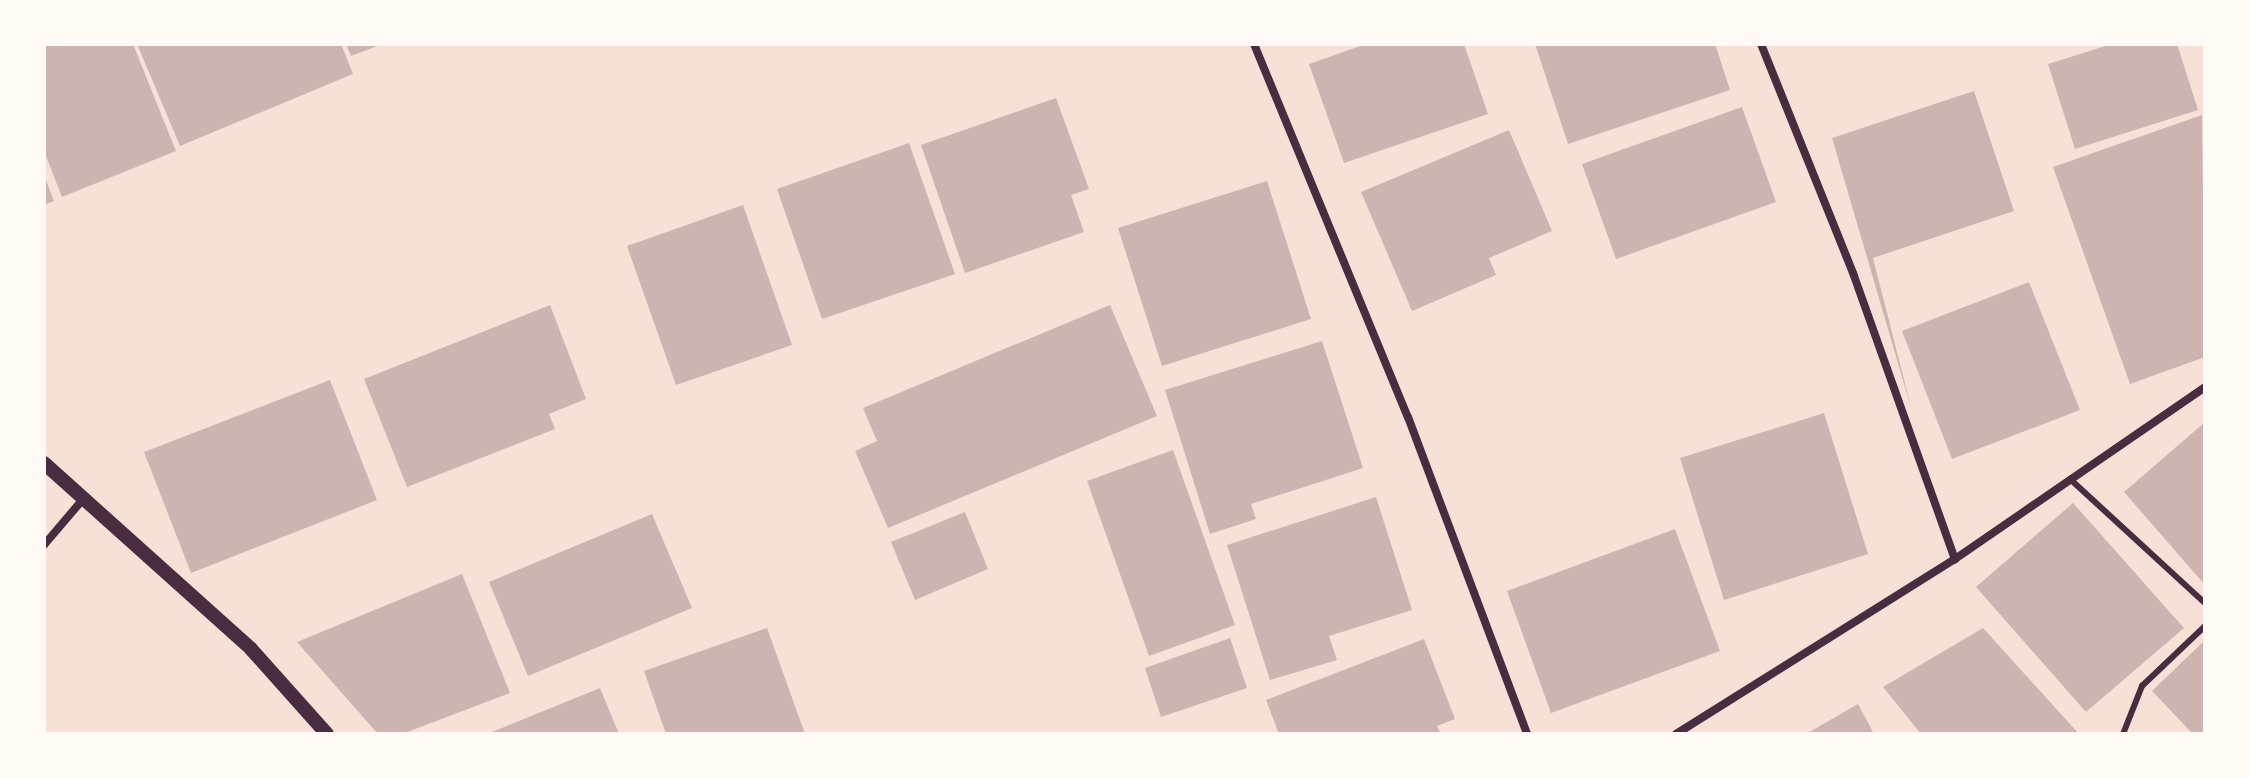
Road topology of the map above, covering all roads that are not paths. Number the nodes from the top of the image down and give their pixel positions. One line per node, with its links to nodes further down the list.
1 (1254, 44): 12 (street)
2 (1761, 44): 8 (street)
3 (2205, 387): 5 (street)
4 (44, 463): 6 (street)
5 (2068, 477): 8 (street); 9 (lane)
6 (84, 498): 7 (street); 11 (street)
7 (44, 545)
8 (1955, 559): 13 (street)
9 (2205, 603)
10 (2205, 626): 14 (lane)
11 (327, 734)
12 (1527, 734)
13 (1676, 734)
14 (2123, 734)

